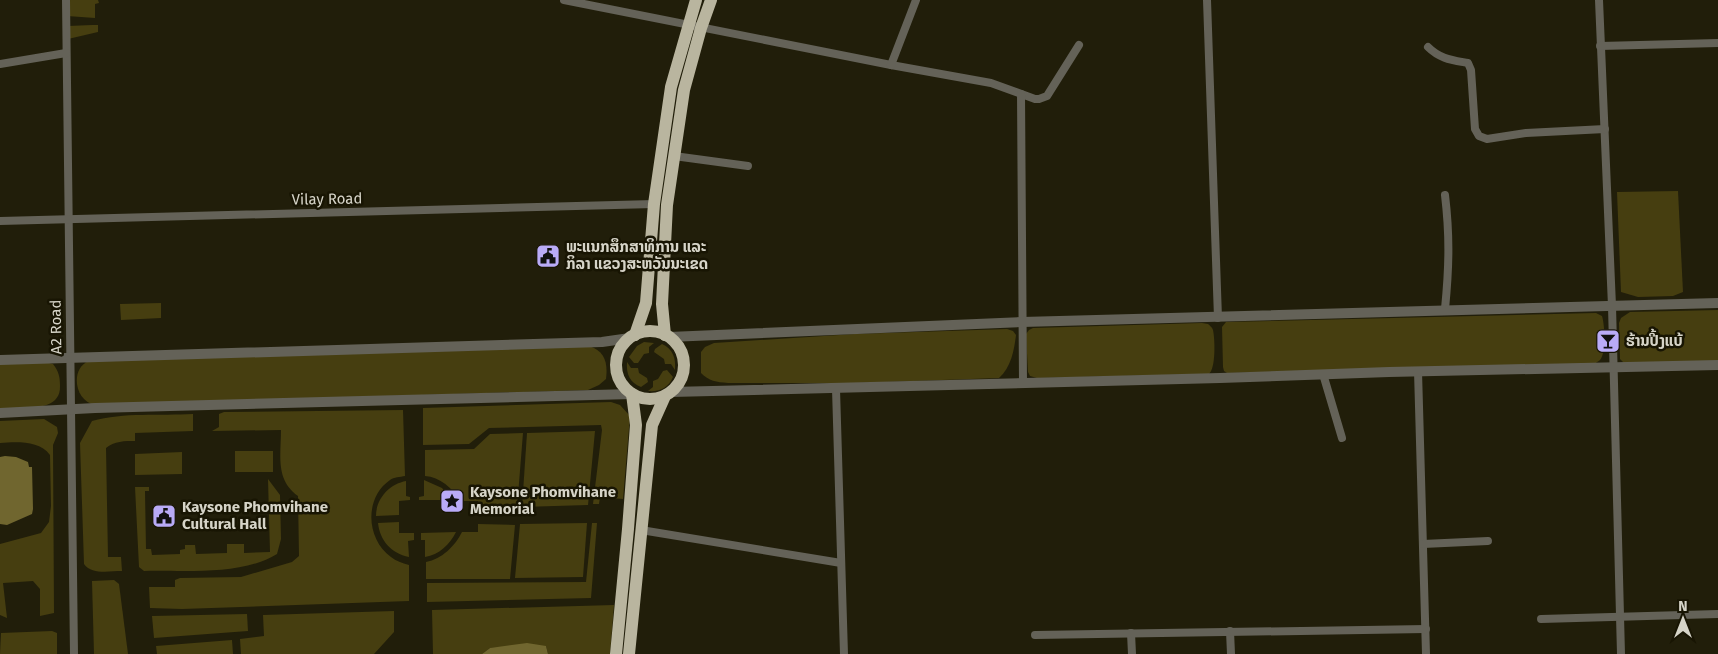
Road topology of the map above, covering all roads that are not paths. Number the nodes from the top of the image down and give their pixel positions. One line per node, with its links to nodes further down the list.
1 (66, 0): 14 (street, A2 Road)
2 (564, 0): 8 (street)
3 (696, 0): 8 (highway)
4 (710, 0): 9 (highway)
5 (916, 0): 16 (street)
6 (1207, 0): 28 (street)
7 (1599, 0): 12 (street)
8 (688, 26): 9 (street); 22 (highway)
9 (701, 28): 16 (street); 19 (highway)
10 (1718, 43): 12 (street)
11 (1079, 45): 17 (street)
12 (1600, 46): 18 (street)
13 (1428, 47): 18 (street)
14 (66, 52): 15 (street); 23 (street, A2 Road)
15 (0, 64)
16 (891, 65): 17 (street)
17 (1021, 94): 29 (street)
18 (1604, 129): 26 (street)
19 (674, 156): 20 (street); 30 (highway)
20 (748, 166)
21 (1445, 195): 27 (street)
22 (654, 204): 23 (street, Vilay Road); 31 (highway)
23 (68, 219): 24 (street, Vilay Road); 32 (street, A2 Road)
24 (0, 221)
25 (1718, 303): 26 (street)
26 (1612, 306): 27 (street); 35 (street)
27 (1445, 309): 28 (street)
28 (1218, 318): 29 (street)
29 (1022, 322): 30 (street); 38 (street)
30 (667, 336): 31 (highway); 41 (highway)
31 (633, 337): 32 (street); 40 (highway)
32 (70, 358): 33 (street); 42 (street, A2 Road)
33 (0, 360)
34 (1718, 365): 35 (street)
35 (1614, 368): 36 (street); 51 (street)
36 (1418, 371): 37 (street); 48 (street)
37 (1323, 374): 38 (street); 44 (street)
38 (1023, 383): 39 (street)
39 (836, 389): 41 (street); 49 (street)
40 (632, 394): 41 (highway); 42 (street); 45 (highway)
41 (668, 394): 45 (highway)
42 (70, 410): 43 (street); 57 (street, A2 Road)
43 (0, 413)
44 (1342, 438)
45 (636, 515): 46 (highway); 58 (highway)
46 (641, 530): 49 (street); 59 (highway)
47 (1488, 541): 48 (street)
48 (1423, 544): 53 (street)
49 (841, 562): 60 (street)
50 (1718, 614): 51 (street)
51 (1621, 616): 52 (street); 64 (street)
52 (1541, 619)
53 (1426, 629): 54 (street); 63 (street)
54 (1230, 631): 55 (street); 62 (street)
55 (1131, 633): 56 (street); 61 (street)
56 (1036, 635)
57 (74, 654)
58 (616, 654)
59 (628, 654)
60 (844, 654)
61 (1132, 654)
62 (1231, 654)
63 (1426, 654)
64 (1622, 654)

